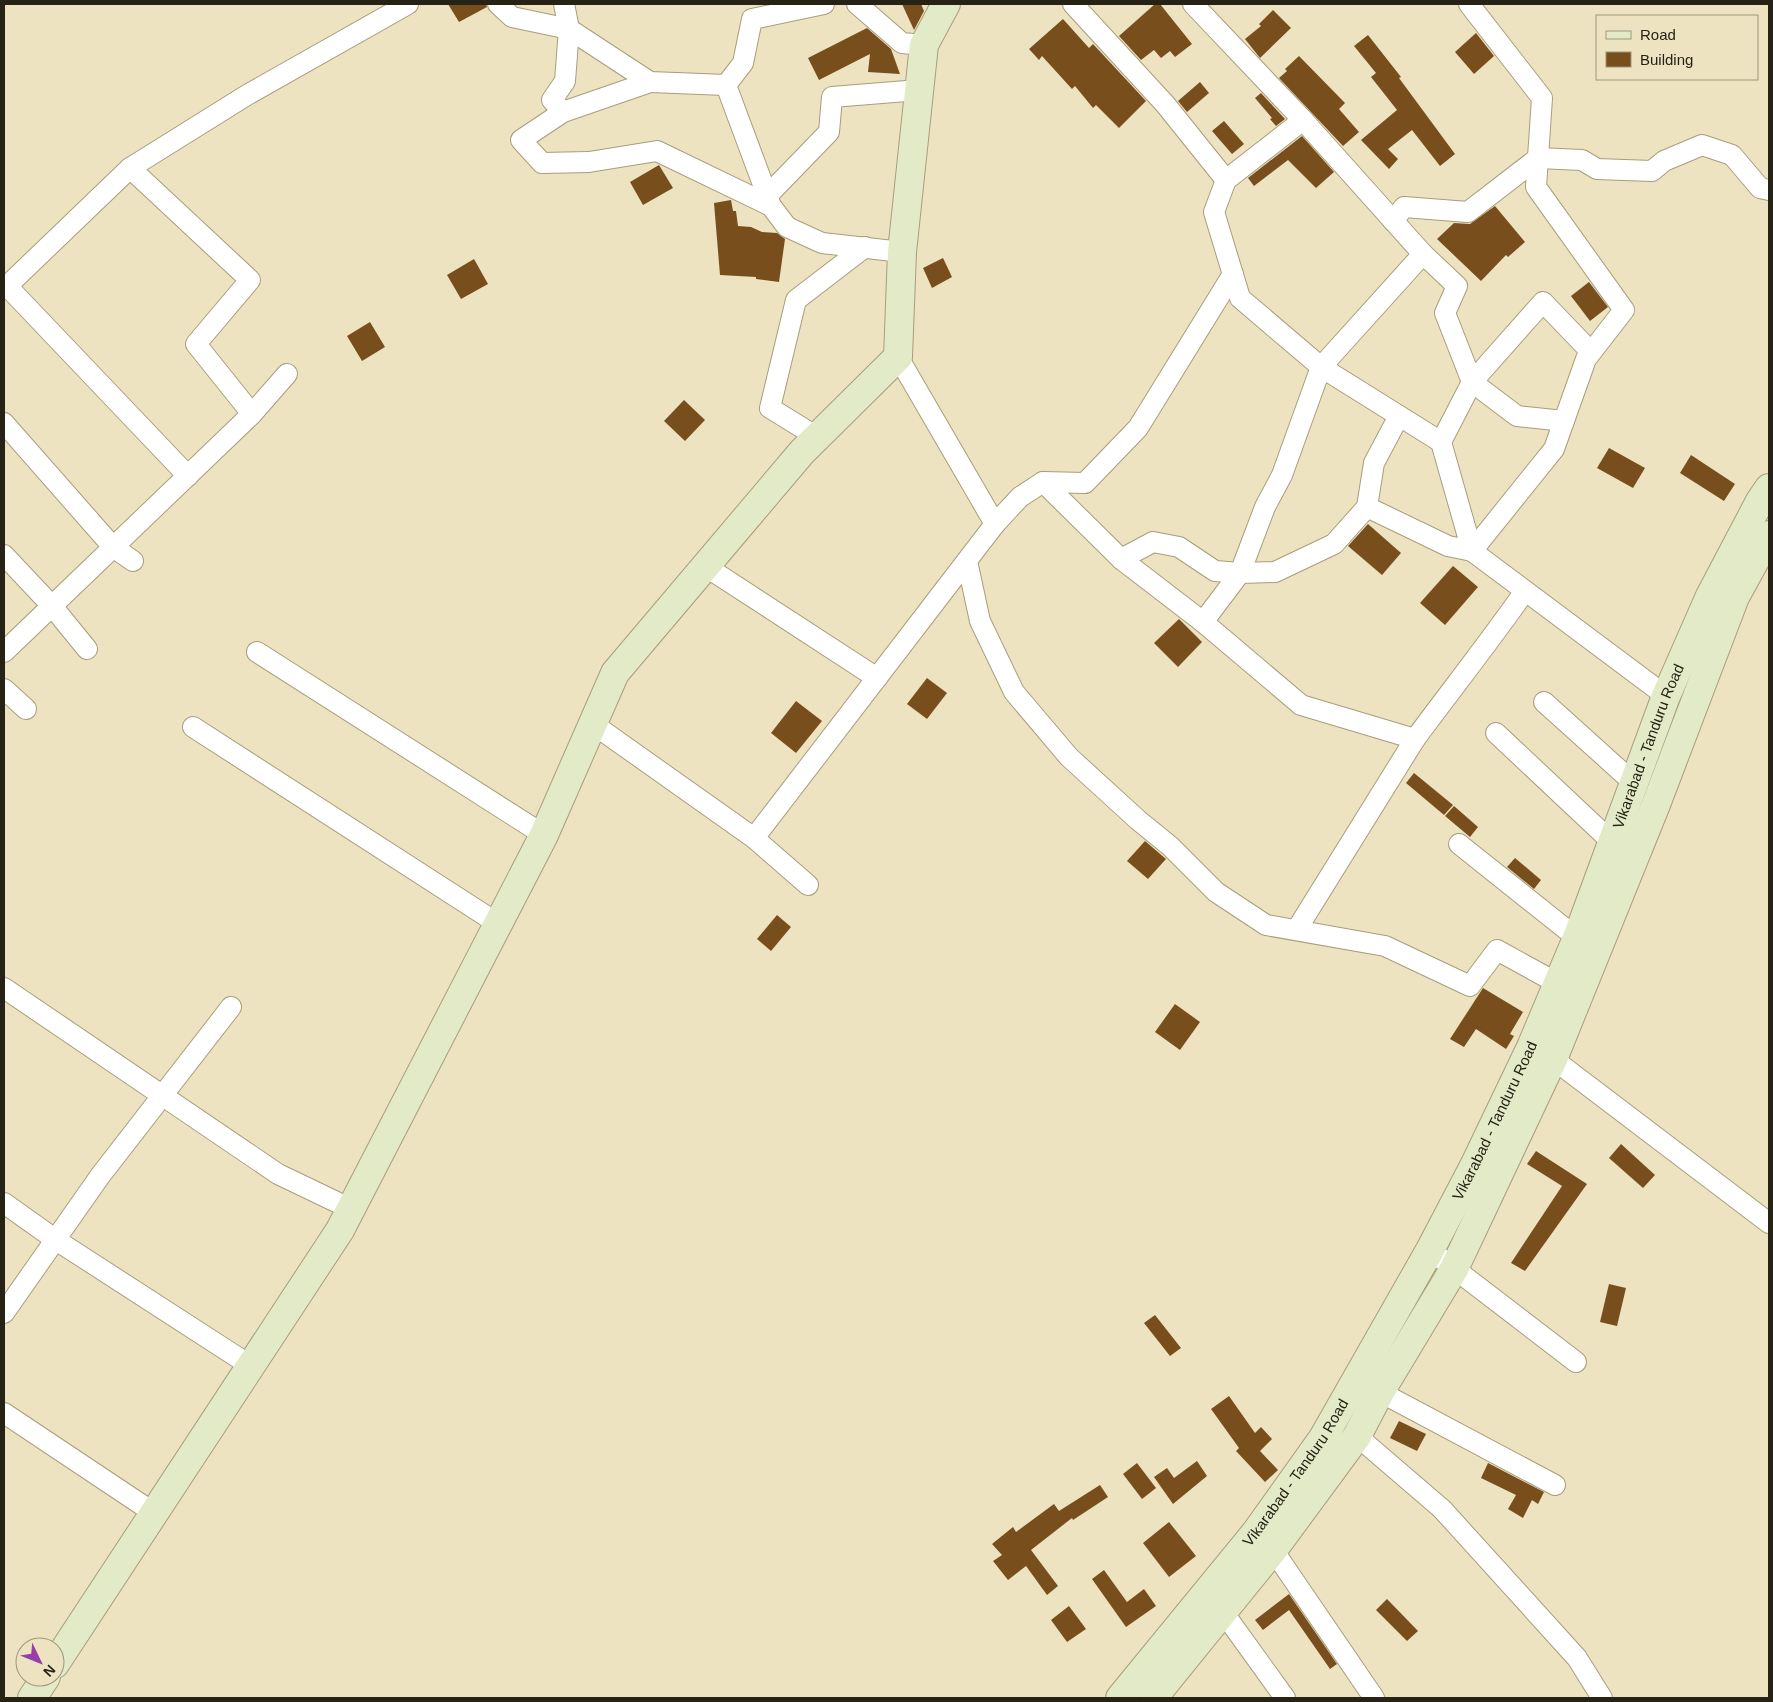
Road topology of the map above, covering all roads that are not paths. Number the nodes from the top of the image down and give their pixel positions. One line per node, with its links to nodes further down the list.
1 (408, 4): 19 (street)
2 (498, 4): 10 (street)
3 (564, 4): 11 (street)
4 (824, 4): 14 (street)
5 (857, 4): 12 (street)
6 (946, 4): 12 (main road)
7 (1072, 4): 20 (street)
8 (1193, 4): 17 (street)
9 (1469, 4): 18 (street)
10 (524, 11): 11 (street)
11 (569, 29): 13 (street); 16 (street)
12 (924, 45): 15 (main road)
13 (650, 82): 14 (street); 16 (street)
14 (726, 85): 22 (street)
15 (920, 90): 22 (street); 25 (main road)
16 (563, 112): 22 (street)
17 (1302, 120): 20 (street); 23 (street)
18 (1538, 158): 21 (street); 23 (street); 29 (street)
19 (130, 168): 28 (street); 34 (street)
20 (1226, 180): 27 (street)
21 (1769, 190)
22 (769, 201): 24 (street)
23 (1393, 221): 26 (street)
24 (865, 247): 25 (street); 38 (street)
25 (902, 252): 30 (main road)
26 (1422, 254): 31 (street); 33 (street)
27 (1232, 274): 31 (street); 41 (street)
28 (5, 287): 40 (street)
29 (1591, 352): 33 (street); 36 (street)
30 (898, 357): 38 (main road); 44 (street)
31 (1321, 367): 35 (street); 53 (street)
32 (287, 374): 34 (street)
33 (1472, 382): 36 (street); 39 (street)
34 (252, 414): 40 (street)
35 (1399, 416): 39 (street); 43 (street)
36 (1564, 421): 47 (street)
37 (4, 423): 46 (street)
38 (817, 438): 52 (main road)
39 (1440, 442): 47 (street)
40 (188, 476): 46 (street)
41 (1043, 482): 44 (street); 49 (street)
42 (1769, 488): 62 (main road, Vikarabad - Tanduru Road)
43 (1367, 507): 47 (street); 53 (street)
44 (995, 524): 51 (street)
45 (1769, 535): 70 (main road, Vikarabad - Tanduru Road)
46 (113, 547): 50 (street); 55 (street)
47 (1472, 551): 54 (street)
48 (4, 555): 55 (street)
49 (1121, 559): 53 (street); 56 (street)
50 (133, 561)
51 (968, 561): 60 (street); 78 (street)
52 (705, 566): 60 (street); 65 (main road)
53 (1240, 573): 56 (street)
54 (1525, 591): 62 (street); 68 (street)
55 (52, 606): 57 (street); 58 (street)
56 (1202, 622): 68 (street)
57 (87, 649)
58 (4, 652)
59 (257, 652): 72 (street)
60 (877, 678): 73 (street)
61 (4, 689): 64 (street)
62 (1666, 696): 69 (main road, Vikarabad - Tanduru Road)
63 (1544, 702): 71 (street)
64 (26, 709)
65 (593, 724): 72 (main road); 73 (street)
66 (193, 727): 77 (street)
67 (1496, 733): 74 (street)
68 (1416, 739): 78 (street)
69 (1646, 751): 70 (main road); 71 (main road, Vikarabad - Tanduru Road)
70 (1673, 758): 83 (main road, Vikarabad - Tanduru Road)
71 (1635, 784): 74 (main road, Vikarabad - Tanduru Road)
72 (544, 835): 77 (main road)
73 (754, 838): 76 (street)
74 (1612, 843): 79 (main road, Vikarabad - Tanduru Road)
75 (1459, 844): 79 (street)
76 (808, 885)
77 (500, 925): 86 (main road)
78 (1297, 929): 80 (street)
79 (1577, 938): 80 (main road, Vikarabad - Tanduru Road)
80 (1557, 983): 89 (main road, Vikarabad - Tanduru Road)
81 (4, 988): 84 (street)
82 (231, 1007): 84 (street)
83 (1553, 1059): 87 (street); 90 (main road, Vikarabad - Tanduru Road)
84 (163, 1098): 86 (street); 88 (street)
85 (4, 1203): 88 (street)
86 (351, 1209): 93 (main road)
87 (1769, 1223)
88 (56, 1240): 91 (street); 93 (street)
89 (1430, 1250): 90 (street); 102 (main road, Vikarabad - Tanduru Road)
90 (1454, 1269): 92 (street); 94 (main road, Vikarabad - Tanduru Road)
91 (5, 1309)
92 (1576, 1362)
93 (251, 1366): 98 (main road)
94 (1380, 1392): 96 (main road, Vikarabad - Tanduru Road); 97 (street)
95 (4, 1413): 98 (street)
96 (1357, 1436): 99 (main road, Vikarabad - Tanduru Road); 108 (street)
97 (1555, 1485)
98 (154, 1514): 101 (main road)
99 (1273, 1550): 100 (main road, Vikarabad - Tanduru Road); 107 (street)
100 (1223, 1612): 102 (main road, Vikarabad - Tanduru Road); 106 (street)
101 (65, 1649)
102 (1155, 1682): 105 (main road, Vikarabad - Tanduru Road)
103 (39, 1687): 104 (main road)
104 (32, 1698)
105 (1120, 1698)
106 (1284, 1698)
107 (1374, 1698)
108 (1602, 1698)

